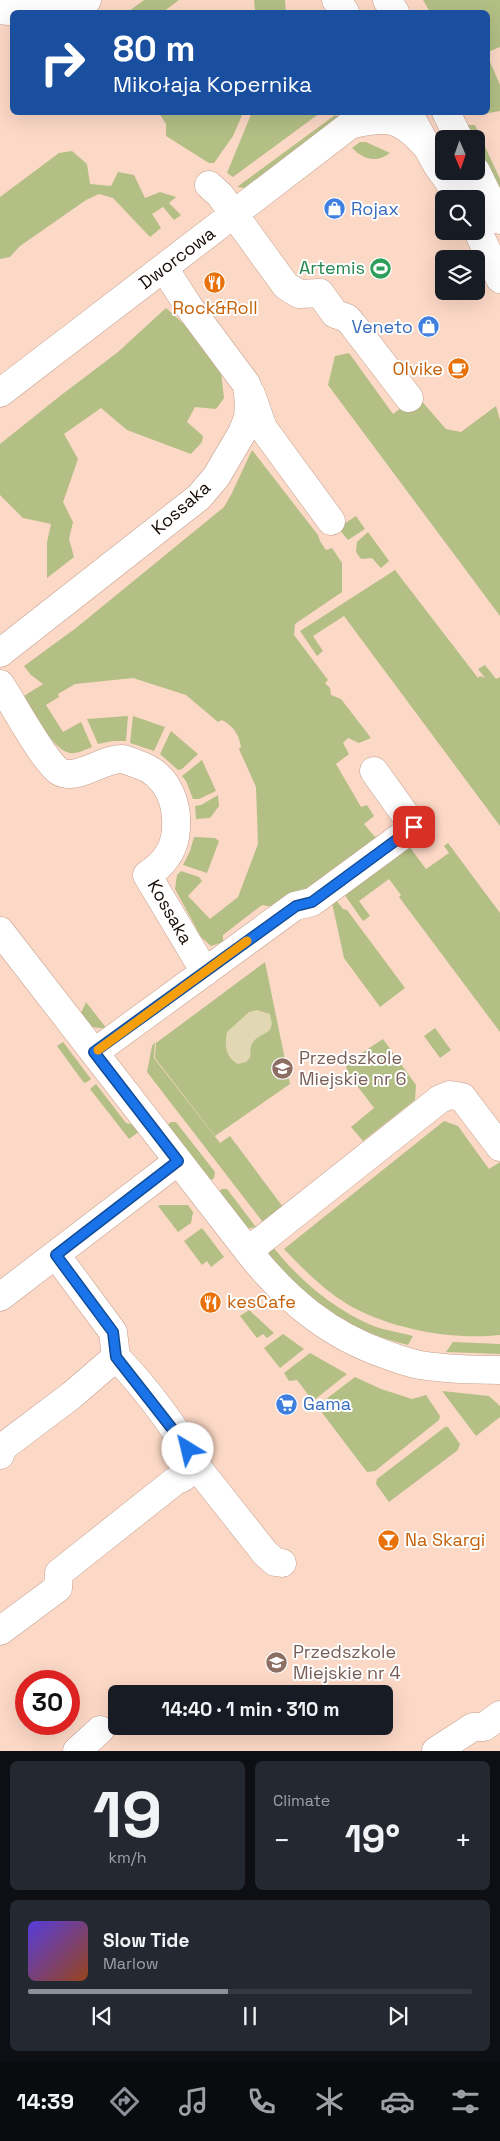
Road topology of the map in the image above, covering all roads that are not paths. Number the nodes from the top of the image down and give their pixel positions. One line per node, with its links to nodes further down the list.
1 (53, 0): 3 (street)
2 (87, 0): 4 (street)
3 (28, 10)
4 (71, 10)
5 (410, 115): 9 (street)
6 (447, 115): 8 (street)
7 (360, 116): 9 (street, Dworcowa); 13 (street, Dworcowa)
8 (455, 130)
9 (426, 145): 12 (street)
10 (480, 180): 14 (street)
11 (209, 185): 13 (street)
12 (455, 190)
13 (234, 214): 16 (street, Dworcowa); 20 (street)
14 (500, 220)
15 (482, 240): 17 (street)
16 (164, 268): 18 (street); 19 (street, Dworcowa)
17 (500, 279)
18 (247, 385): 21 (street); 22 (street, Kossaka)
19 (0, 393)
20 (409, 398)
21 (331, 521)
22 (0, 653)
23 (0, 684): 26 (street, Kossaka)
24 (374, 771): 26 (street)
25 (0, 931): 27 (street)
26 (204, 972): 27 (street)
27 (94, 1052): 29 (street)
28 (500, 1147): 30 (street)
29 (178, 1161): 30 (street); 31 (street)
30 (248, 1251): 34 (street)
31 (56, 1255): 32 (street); 33 (street)
32 (0, 1297)
33 (116, 1357): 35 (street); 36 (street)
34 (500, 1370)
35 (0, 1455)
36 (197, 1466): 37 (street); 38 (street)
37 (282, 1563)
38 (0, 1631)
39 (500, 1715): 42 (street)
40 (100, 1730): 41 (street)
41 (77, 1751)
42 (436, 1751)

